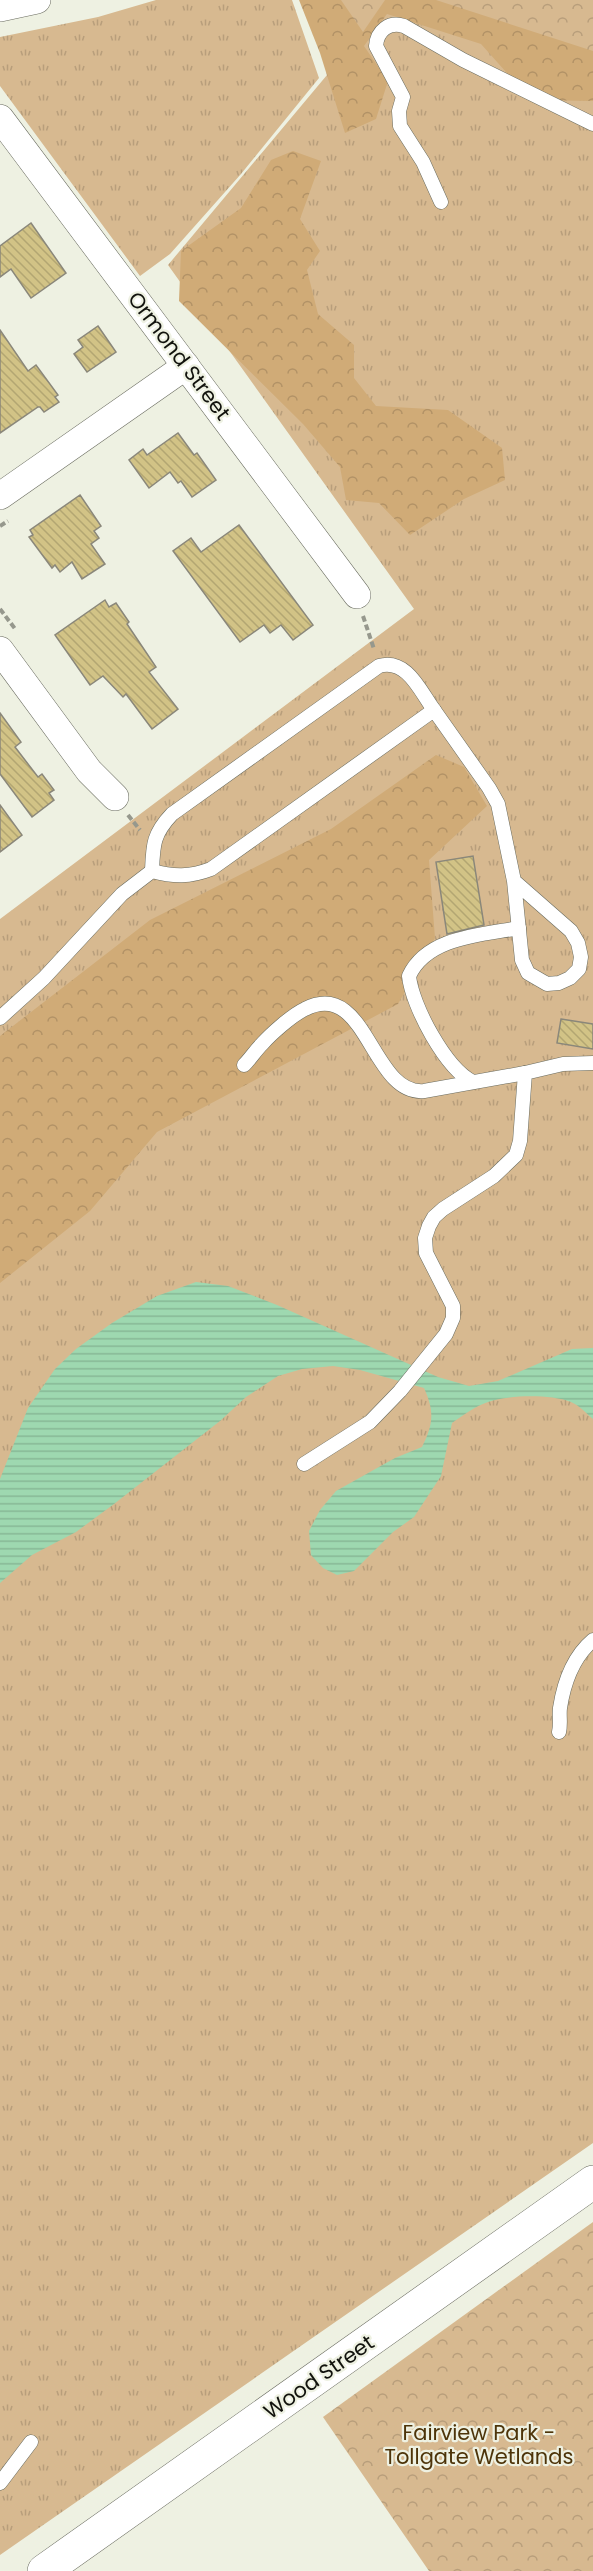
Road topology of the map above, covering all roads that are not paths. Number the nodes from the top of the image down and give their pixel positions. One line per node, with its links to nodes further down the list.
1 (37, 0): 2 (street)
2 (0, 8)
3 (0, 118): 6 (street, Ormond Street)
4 (593, 124): 5 (lane)
5 (441, 202)
6 (186, 366): 7 (street); 8 (street, Ormond Street)
7 (0, 496)
8 (357, 595)
9 (0, 650): 11 (street)
10 (434, 710): 12 (lane); 12 (lane); 13 (lane)
11 (115, 797)
12 (153, 871): 15 (lane)
13 (513, 882): 14 (lane); 14 (lane)
14 (519, 928): 19 (lane)
15 (0, 1018)
16 (593, 1064): 18 (lane)
17 (244, 1065): 19 (lane)
18 (525, 1073): 19 (lane); 20 (lane)
19 (473, 1082)
20 (303, 1464)
21 (593, 1640): 22 (lane)
22 (559, 1731)
23 (593, 2182): 26 (street, Wood Street)
24 (31, 2442): 25 (lane)
25 (0, 2483)
26 (44, 2571)

